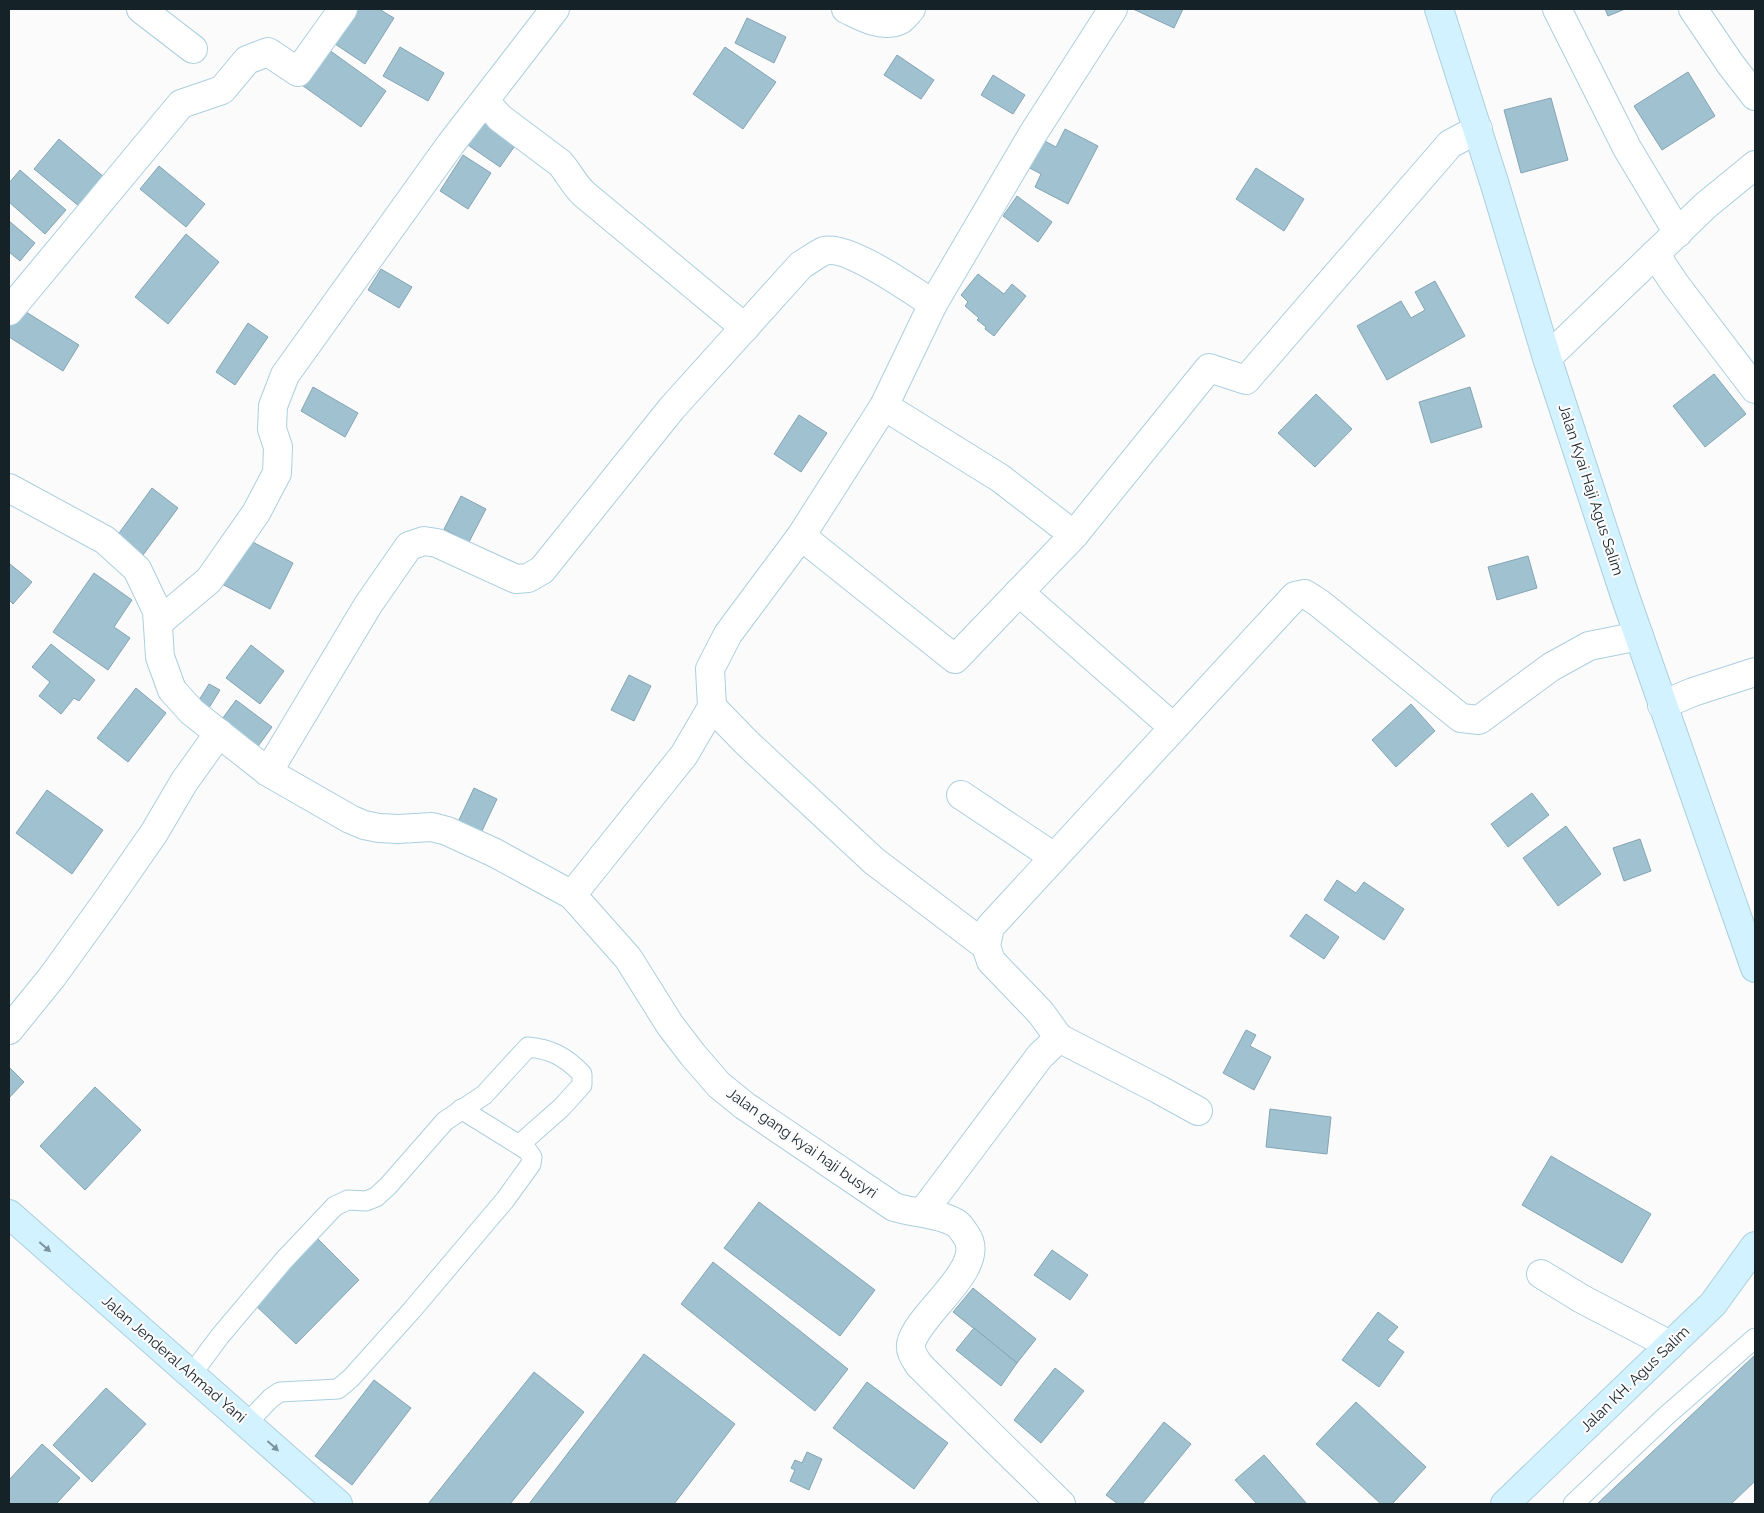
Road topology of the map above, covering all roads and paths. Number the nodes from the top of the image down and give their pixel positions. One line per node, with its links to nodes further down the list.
1 (142, 9): 10 (street)
2 (343, 9): 18 (street)
3 (555, 9): 12 (street)
4 (846, 9): 5 (street)
5 (911, 9)
6 (1113, 9): 17 (street)
7 (1438, 9): 13 (street, Jalan Kyai Haji Agus Salim)
8 (1557, 9): 15 (street)
9 (1693, 9): 11 (street)
10 (193, 49)
11 (1755, 96)
12 (485, 102): 19 (street); 27 (street)
13 (1478, 129): 20 (street, Jalan Kyai Haji Agus Salim); 24 (street)
14 (1755, 164): 15 (street)
15 (1678, 233): 16 (street)
16 (1655, 254): 20 (street); 21 (street)
17 (933, 304): 19 (street); 22 (street)
18 (9, 311)
19 (745, 328): 34 (street)
20 (1547, 358): 28 (street, Jalan Kyai Haji Agus Salim)
21 (1755, 390)
22 (884, 406): 24 (street); 25 (street)
23 (9, 488): 27 (street, Jalan gang kyai haji busyri)
24 (1074, 535): 26 (street)
25 (801, 536): 26 (street); 31 (street)
26 (1019, 592): 32 (street)
27 (158, 623): 33 (street, Jalan gang kyai haji busyri)
28 (1639, 636): 30 (street, Jalan Kyai Haji Agus Salim); 32 (street)
29 (1755, 672): 30 (street)
30 (1662, 705): 39 (street, Jalan Kyai Haji Agus Salim)
31 (712, 707): 37 (street); 38 (street)
32 (1173, 727): 36 (street)
33 (219, 733): 34 (street, Jalan gang kyai haji busyri); 40 (street)
34 (268, 772): 37 (street, Jalan gang kyai haji busyri)
35 (961, 795): 36 (street)
36 (1054, 857): 38 (street)
37 (572, 895): 45 (street, Jalan gang kyai haji busyri)
38 (986, 946): 41 (street)
39 (1755, 968)
40 (9, 1030)
41 (1059, 1038): 43 (street); 45 (street)
42 (461, 1109): 44 (lane); 44 (lane); 51 (lane)
43 (1198, 1111)
44 (519, 1145): 52 (lane)
45 (923, 1212): 54 (street, Jalan gang kyai haji busyri)
46 (9, 1214): 51 (street, Jalan Jenderal Ahmad Yani, one-way to 51)
47 (1755, 1246): 50 (street, Jalan KH. Agus Salim)
48 (1541, 1274): 50 (street)
49 (1755, 1338): 56 (lane)
50 (1670, 1345): 55 (street, Jalan KH. Agus Salim)
51 (191, 1375): 52 (street, Jalan Jenderal Ahmad Yani)
52 (247, 1423): 53 (street, Jalan Jenderal Ahmad Yani, one-way to 53)
53 (338, 1504)
54 (1061, 1504)
55 (1505, 1504)
56 (1573, 1504)

